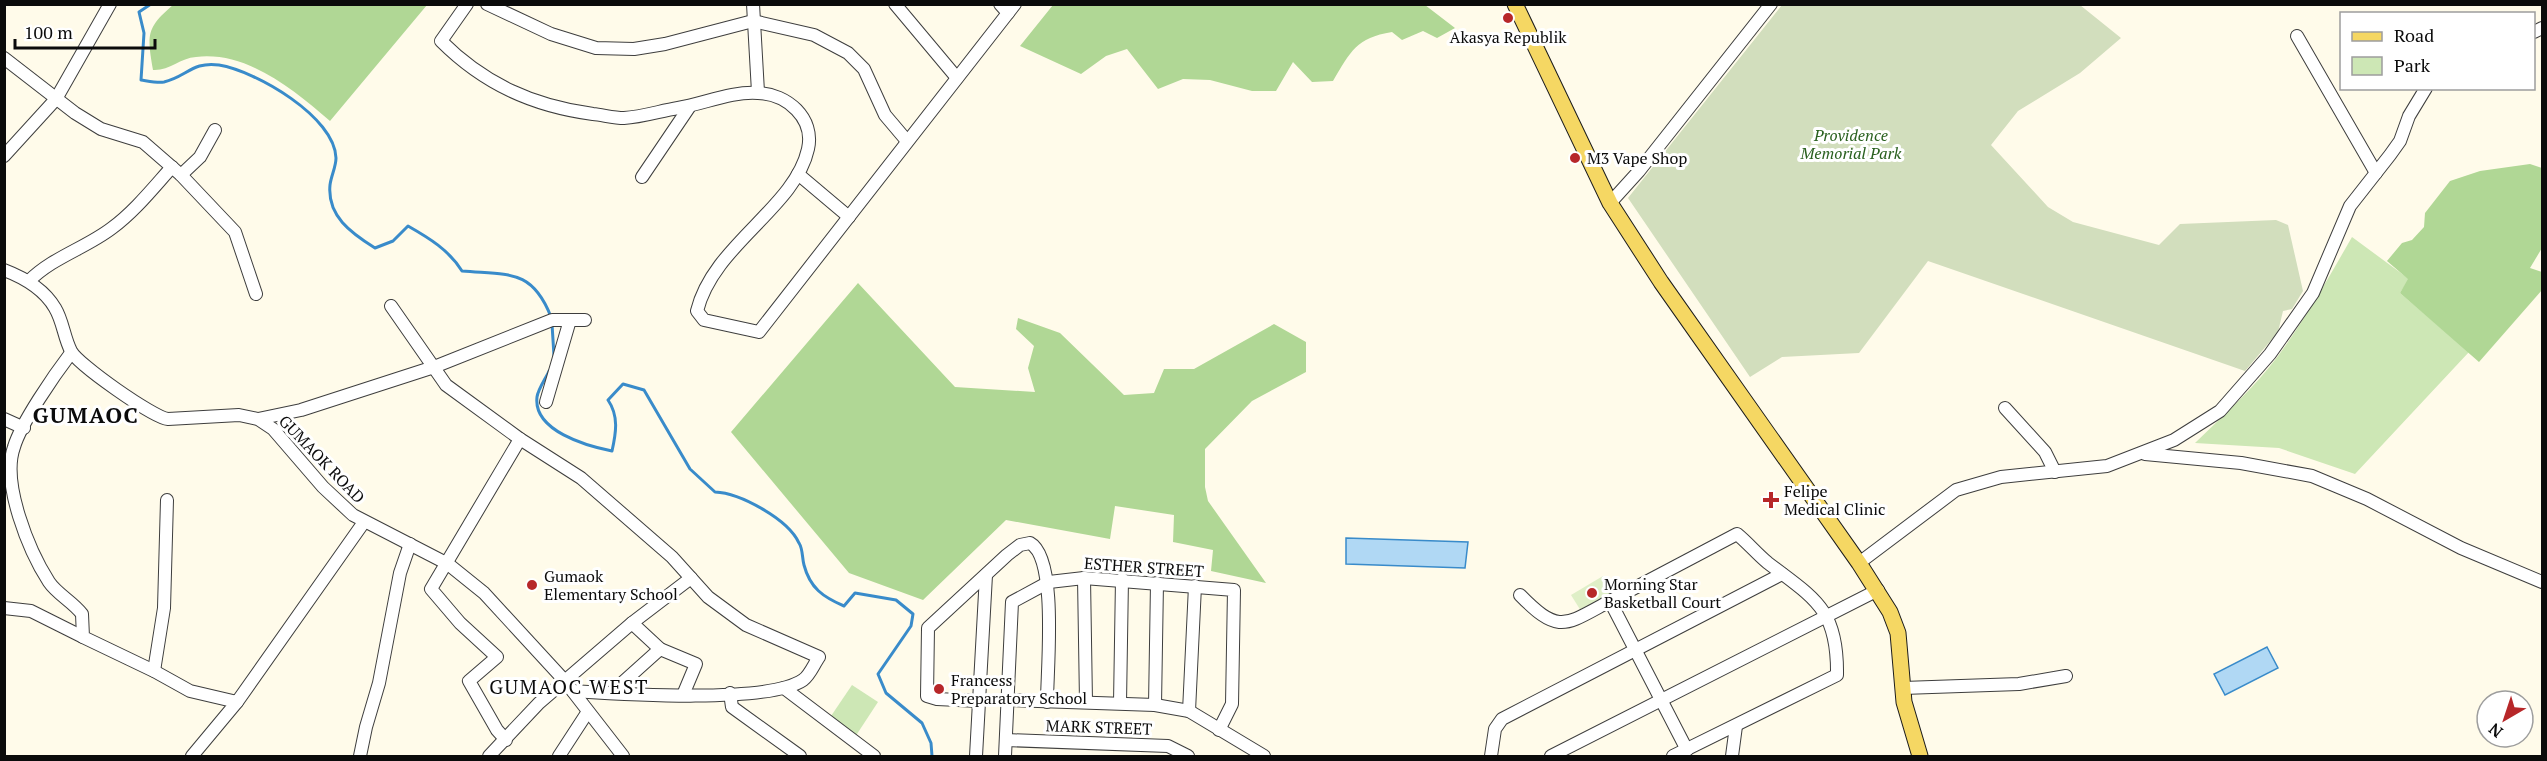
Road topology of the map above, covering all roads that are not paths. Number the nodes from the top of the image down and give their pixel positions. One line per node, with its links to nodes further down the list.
1 (110, 4): 15 (street)
2 (467, 4): 16 (street)
3 (487, 4): 9 (street)
4 (753, 4): 9 (street)
5 (896, 4): 12 (street)
6 (1515, 4): 24 (main road)
7 (1771, 4): 24 (street)
8 (1008, 7): 12 (street)
9 (753, 21): 14 (street); 18 (street)
10 (2297, 36): 21 (street)
11 (4, 58): 15 (street)
12 (957, 78): 18 (street)
13 (2425, 90): 21 (street)
14 (758, 93): 16 (street); 22 (street)
15 (56, 99): 19 (street); 20 (street)
16 (690, 106): 23 (street)
17 (215, 130): 20 (street)
18 (907, 141): 25 (street)
19 (4, 156)
20 (176, 171): 27 (street); 28 (street)
21 (2376, 172): 40 (street)
22 (798, 174): 25 (street); 25 (street)
23 (642, 177)
24 (1610, 202): 45 (main road)
25 (849, 217)
26 (4, 270): 27 (street)
27 (29, 281): 32 (street)
28 (256, 294)
29 (391, 306): 33 (street)
30 (570, 320): 31 (street); 33 (street); 34 (street)
31 (585, 320)
32 (71, 353): 36 (street, GUMAOK ROAD); 38 (street)
33 (434, 367): 36 (street); 39 (street)
34 (546, 402)
35 (2005, 408): 41 (street)
36 (258, 418): 43 (street, GUMAOK ROAD)
37 (4, 419): 38 (street)
38 (24, 428): 62 (street)
39 (520, 439): 46 (street); 49 (street)
40 (2144, 454): 41 (street); 53 (street)
41 (2055, 472): 45 (street)
42 (167, 500): 65 (street)
43 (364, 522): 44 (street, GUMAOK ROAD); 77 (street)
44 (410, 544): 46 (street, GUMAOK ROAD); 90 (street)
45 (1859, 563): 56 (main road)
46 (448, 564): 67 (street, GUMAOK ROAD); 86 (street)
47 (1782, 574): 58 (street); 60 (street); 64 (street)
48 (986, 575): 52 (street); 76 (street); 76 (street)
49 (691, 578): 61 (street); 68 (street)
50 (1084, 578): 51 (street, ESTHER STREET); 52 (street, ESTHER STREET); 79 (street)
51 (1122, 579): 54 (street, ESTHER STREET); 80 (street)
52 (1048, 582): 74 (street, ESTHER STREET); 78 (street)
53 (2542, 582)
54 (1157, 583): 55 (street, ESTHER STREET); 81 (street)
55 (1195, 586): 82 (street); 85 (street, ESTHER STREET)
56 (1878, 590): 60 (street); 69 (main road)
57 (1520, 595): 58 (street)
58 (1610, 601): 64 (street)
59 (4, 608): 62 (street)
60 (1826, 616): 75 (street); 84 (street)
61 (632, 623): 63 (street); 67 (street)
62 (83, 637): 65 (street)
63 (660, 650): 71 (street); 73 (street)
64 (1636, 650): 75 (street); 100 (street)
65 (154, 671): 77 (street)
66 (2066, 676): 69 (street)
67 (564, 680): 70 (street, GUMAOK ROAD); 86 (street)
68 (784, 688): 72 (street); 95 (street)
69 (1903, 688): 104 (main road)
70 (573, 691): 71 (street); 83 (street, GUMAOK ROAD)
71 (611, 693): 73 (street)
72 (729, 693): 73 (street); 94 (street)
73 (682, 695)
74 (1008, 700): 78 (street); 87 (street)
75 (1663, 700): 88 (street); 101 (street)
76 (979, 701): 96 (street)
77 (237, 702): 89 (street)
78 (1047, 702): 79 (street)
79 (1086, 702): 80 (street)
80 (1120, 704): 81 (street)
81 (1155, 705): 82 (street)
82 (1189, 711): 85 (street)
83 (587, 713): 92 (street); 93 (street, GUMAOK ROAD)
84 (1736, 726): 88 (street); 103 (street)
85 (1219, 730): 99 (street)
86 (506, 740): 91 (street)
87 (1006, 740): 97 (street); 98 (street, MARK STREET)
88 (1687, 750): 102 (street)
89 (192, 756)
90 (360, 756)
91 (489, 756)
92 (559, 756)
93 (623, 756)
94 (800, 756)
95 (874, 756)
96 (976, 756)
97 (1005, 756)
98 (1188, 756)
99 (1264, 756)
100 (1491, 756)
101 (1551, 756)
102 (1673, 756)
103 (1732, 756)
104 (1920, 756)

